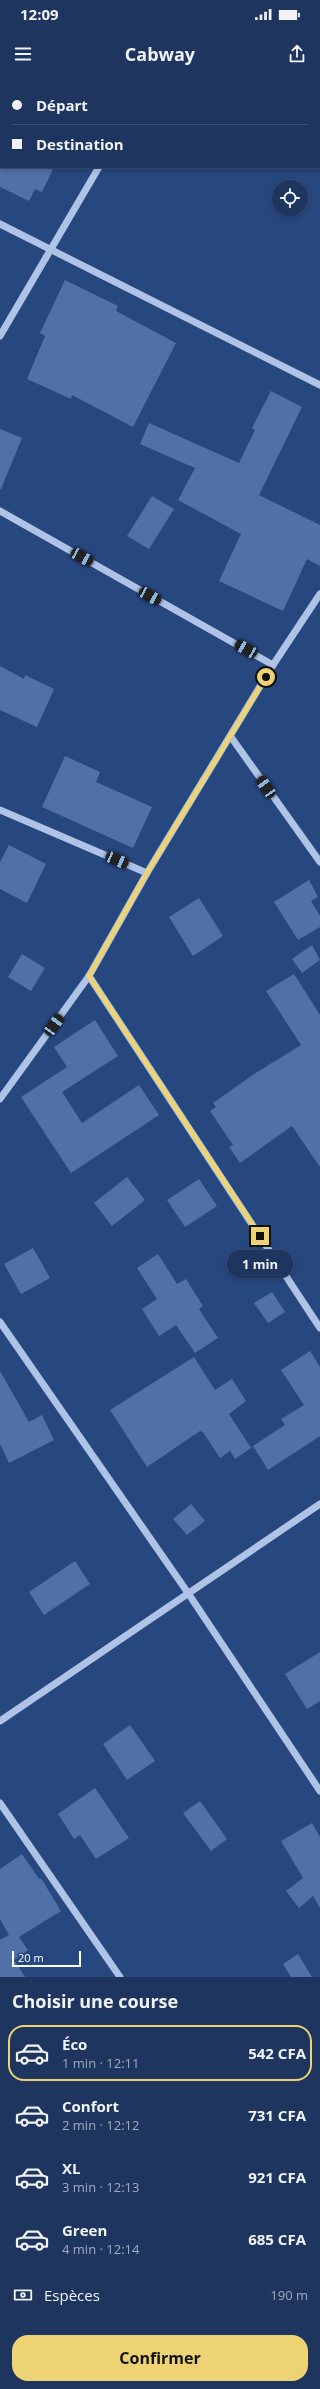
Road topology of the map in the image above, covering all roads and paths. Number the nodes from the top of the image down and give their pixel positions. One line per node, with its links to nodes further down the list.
1 (98, 168): 3 (street)
2 (0, 224): 3 (street)
3 (51, 249): 4 (street); 5 (street)
4 (0, 336)
5 (320, 385)
6 (0, 511): 8 (street)
7 (320, 594): 8 (street)
8 (273, 665): 9 (street)
9 (231, 737): 11 (street); 12 (street)
10 (0, 810): 12 (street)
11 (320, 862)
12 (147, 873): 13 (street)
13 (89, 976): 14 (street); 16 (street)
14 (0, 1099)
15 (0, 1322): 18 (street)
16 (320, 1328)
17 (320, 1504): 18 (street)
18 (188, 1594): 19 (street); 20 (street)
19 (0, 1721)
20 (320, 1791)
21 (0, 1803): 22 (street)
22 (120, 1977)

